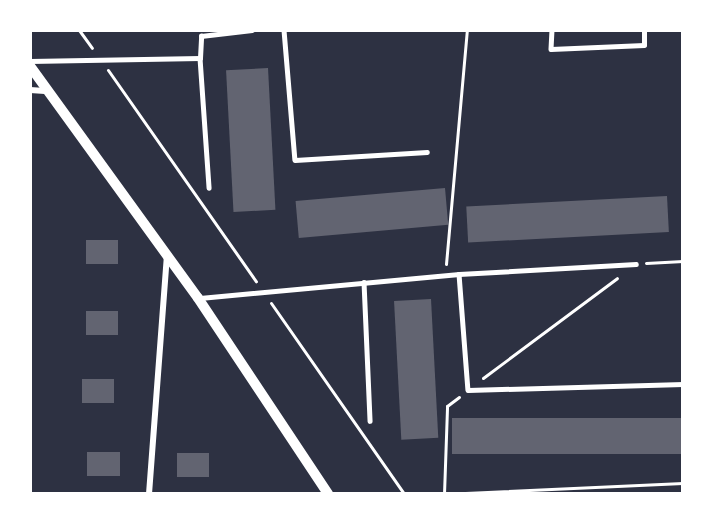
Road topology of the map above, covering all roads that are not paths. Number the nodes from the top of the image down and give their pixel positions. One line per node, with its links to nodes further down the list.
1 (252, 30): 5 (lane)
2 (284, 30): 10 (lane)
3 (552, 30): 4 (lane)
4 (644, 30)
5 (200, 58): 6 (lane); 11 (lane)
6 (30, 61)
7 (30, 66): 9 (street)
8 (30, 90): 9 (street)
9 (45, 91): 12 (street)
10 (427, 152)
11 (208, 188)
12 (167, 255): 16 (street); 19 (street)
13 (636, 264): 14 (lane)
14 (459, 274): 15 (lane); 17 (lane)
15 (364, 282): 16 (lane); 18 (lane)
16 (198, 298): 20 (street)
17 (683, 384)
18 (370, 420)
19 (150, 494)
20 (328, 494)

